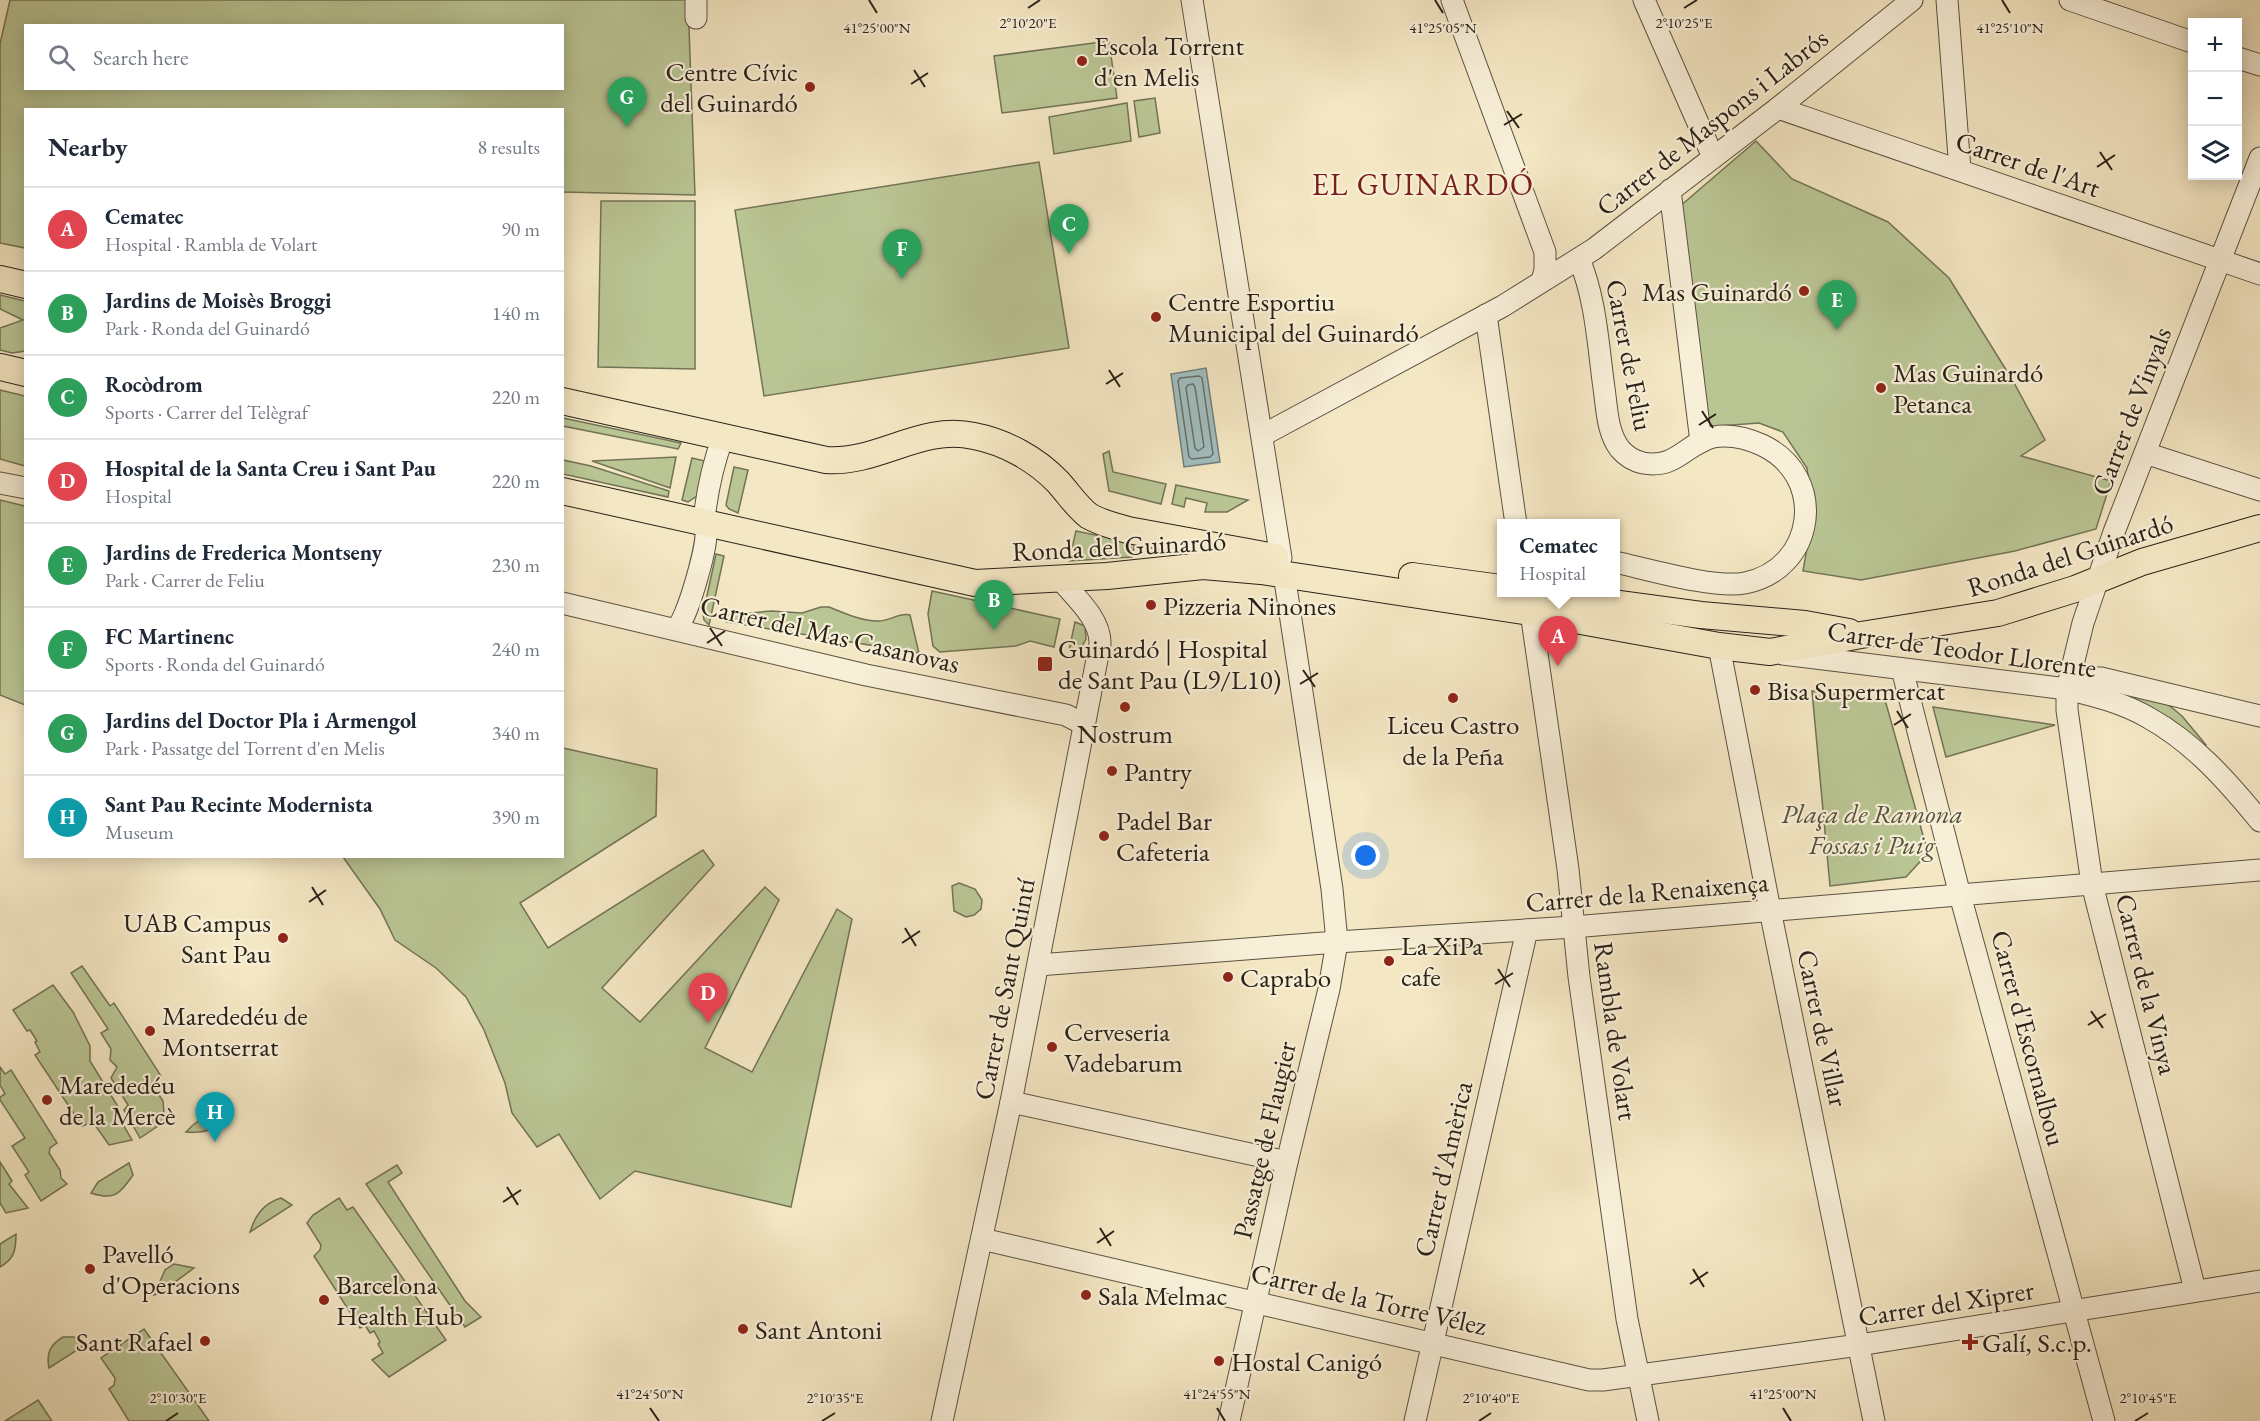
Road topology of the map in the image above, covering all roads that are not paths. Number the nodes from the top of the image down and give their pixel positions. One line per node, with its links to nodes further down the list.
1 (1192, 0): 23 (street, Passatge de Flaugier)
2 (1452, 0): 19 (street)
3 (1644, 0): 11 (street)
4 (1912, 0): 10 (street, Carrer de Maspons i Labrós)
5 (1947, 0): 13 (street)
6 (2070, 0): 7 (street)
7 (2188, 40)
8 (2242, 59): 9 (street)
9 (2260, 65)
10 (1778, 108): 11 (street, Carrer de Maspons i Labrós); 13 (street, Carrer de l'Art)
11 (1713, 156): 14 (street, Carrer de Maspons i Labrós)
12 (2260, 158): 16 (street, Carrer de Vinyals)
13 (1960, 170): 16 (street, Carrer de l'Art)
14 (1670, 190): 15 (street, Carrer de Maspons i Labrós); 25 (street)
15 (1579, 259): 19 (street, Carrer de Maspons i Labrós); 25 (street, Carrer de Feliu)
16 (2220, 260): 17 (street, Carrer de l'Art); 26 (street, Carrer de Vinyals)
17 (2260, 274)
18 (0, 279): 20 (main road)
19 (1542, 281): 21 (street, Carrer de Maspons i Labrós)
20 (24, 285)
21 (1486, 315): 23 (street, Carrer de Maspons i Labrós); 31 (street)
22 (564, 401): 24 (main road, Ronda del Guinardó)
23 (1263, 435): 35 (street, Passatge de Flaugier)
24 (723, 437): 32 (street); 35 (main road, Ronda del Guinardó)
25 (1701, 442): 34 (street, Carrer de Feliu)
26 (2145, 453): 29 (street); 37 (street, Carrer de Vinyals)
27 (0, 483): 28 (street)
28 (24, 488)
29 (2260, 490)
30 (564, 491): 32 (main road, Ronda del Guinardó)
31 (1515, 519)
32 (704, 522): 36 (main road, Ronda del Guinardó); 43 (street)
33 (2260, 528): 37 (main road, Ronda del Guinardó)
34 (1620, 563)
35 (1283, 566): 36 (main road, Ronda del Guinardó); 38 (main road, Ronda del Guinardó); 39 (main road, Ronda del Guinardó); 58 (street, Passatge de Flaugier)
36 (1060, 579): 50 (street, Carrer de Sant Quintí)
37 (2098, 579): 44 (main road, Ronda del Guinardó); 48 (street, Carrer de Vinyals)
38 (1497, 588)
39 (1497, 595)
40 (1515, 597): 41 (main road, Ronda del Guinardó)
41 (1530, 599): 44 (main road, Ronda del Guinardó); 45 (main road, Ronda del Guinardó); 56 (street, Rambla de Volart)
42 (564, 603): 43 (street, Carrer del Mas Casanovas)
43 (676, 629): 50 (street, Carrer del Mas Casanovas)
44 (1861, 634): 46 (main road, Ronda del Guinardó)
45 (1719, 646): 46 (main road, Carrer de Teodor Llorente); 55 (street, Carrer de Villar)
46 (1770, 652): 47 (street, Carrer de Teodor Llorente)
47 (1902, 669): 48 (street, Carrer de Teodor Llorente); 54 (street, Carrer d'Escornalbou)
48 (2067, 689): 49 (street); 51 (street, Carrer de Teodor Llorente); 53 (street, Carrer de la Vinya)
49 (2260, 716)
50 (1083, 724): 59 (street, Carrer de Sant Quintí)
51 (2260, 821)
52 (2260, 870): 53 (street, Carrer de la Renaixença)
53 (2092, 884): 54 (street, Carrer de la Renaixença); 64 (street, Carrer de la Vinya)
54 (1960, 895): 55 (street, Carrer de la Renaixença); 66 (street, Carrer d'Escornalbou)
55 (1770, 910): 56 (street, Carrer de la Renaixença); 68 (street, Carrer de Villar)
56 (1573, 927): 57 (street, Carrer de la Renaixença); 69 (street, Rambla de Volart)
57 (1527, 930): 58 (street, Carrer de la Renaixença); 67 (street, Carrer d'Amèrica)
58 (1337, 942): 59 (street, Carrer de la Renaixença); 61 (street, Passatge de Flaugier)
59 (1038, 965): 60 (street, Carrer de Sant Quintí)
60 (1011, 1102): 61 (street); 62 (street, Carrer de Sant Quintí)
61 (1287, 1162): 65 (street, Passatge de Flaugier)
62 (982, 1239): 65 (street, Carrer de la Torre Vélez); 70 (street, Carrer de Sant Quintí)
63 (2260, 1281): 64 (street, Carrer del Xiprer)
64 (2195, 1290): 66 (street, Carrer del Xiprer)
65 (1257, 1302): 67 (street, Carrer de la Torre Vélez); 71 (street, Passatge de Flaugier)
66 (2074, 1312): 68 (street, Carrer del Xiprer); 75 (street, Carrer d'Escornalbou)
67 (1433, 1343): 69 (street, Carrer de la Torre Vélez); 72 (street, Carrer d'Amèrica)
68 (1859, 1345): 69 (street, Carrer del Xiprer); 74 (street, Carrer de Villar)
69 (1640, 1376): 73 (street, Rambla de Volart)
70 (942, 1421)
71 (1229, 1421)
72 (1415, 1421)
73 (1648, 1421)
74 (1874, 1421)
75 (2104, 1421)

